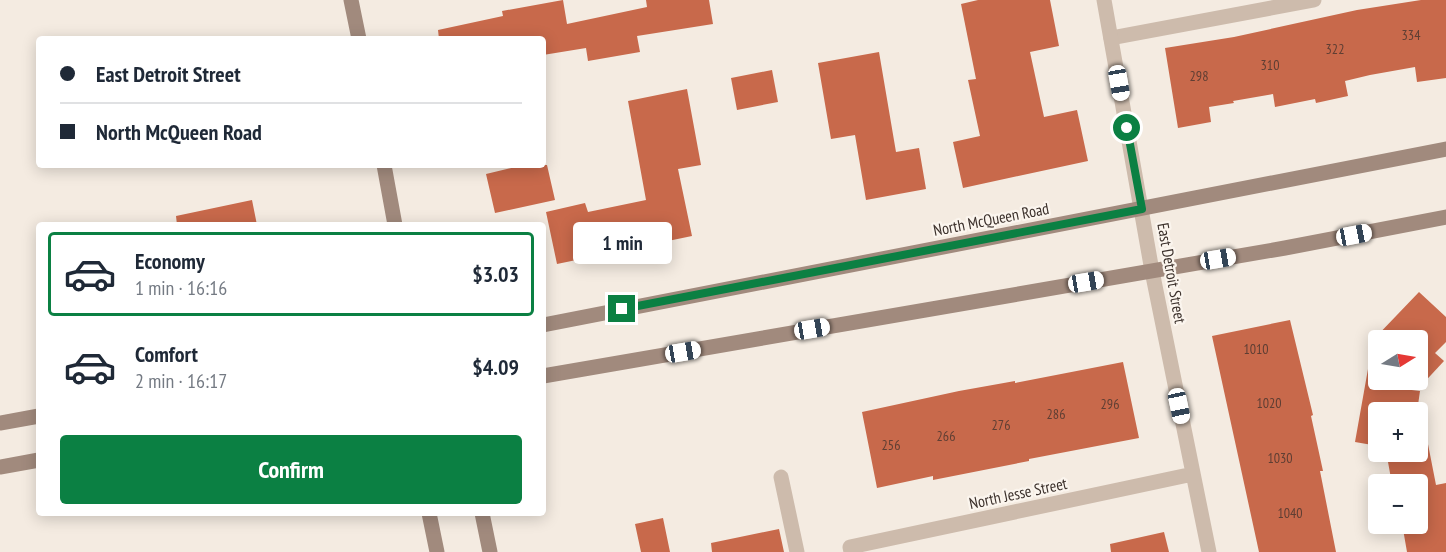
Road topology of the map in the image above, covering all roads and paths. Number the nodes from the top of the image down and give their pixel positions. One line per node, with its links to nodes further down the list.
1 (351, 0): 4 (main road)
2 (1104, 0): 5 (street, East Detroit Street)
3 (1314, 0): 5 (street)
4 (358, 36)
5 (1111, 38): 8 (street, East Detroit Street)
6 (1446, 149): 8 (main road, North McQueen Road)
7 (385, 168): 10 (main road)
8 (1142, 209): 11 (street, East Detroit Street); 12 (main road, North McQueen Road)
9 (1446, 217): 11 (main road)
10 (394, 222)
11 (1152, 271): 13 (main road); 18 (street, East Detroit Street)
12 (546, 324)
13 (546, 375)
14 (36, 417): 15 (main road)
15 (0, 423)
16 (36, 461): 17 (main road)
17 (0, 467)
18 (1193, 474): 22 (street, North Jesse Street); 26 (street, East Detroit Street)
19 (782, 477): 25 (street)
20 (430, 516): 23 (main road)
21 (483, 516): 24 (main road)
22 (851, 549)
23 (437, 552)
24 (490, 552)
25 (797, 552)
26 (1209, 552)

